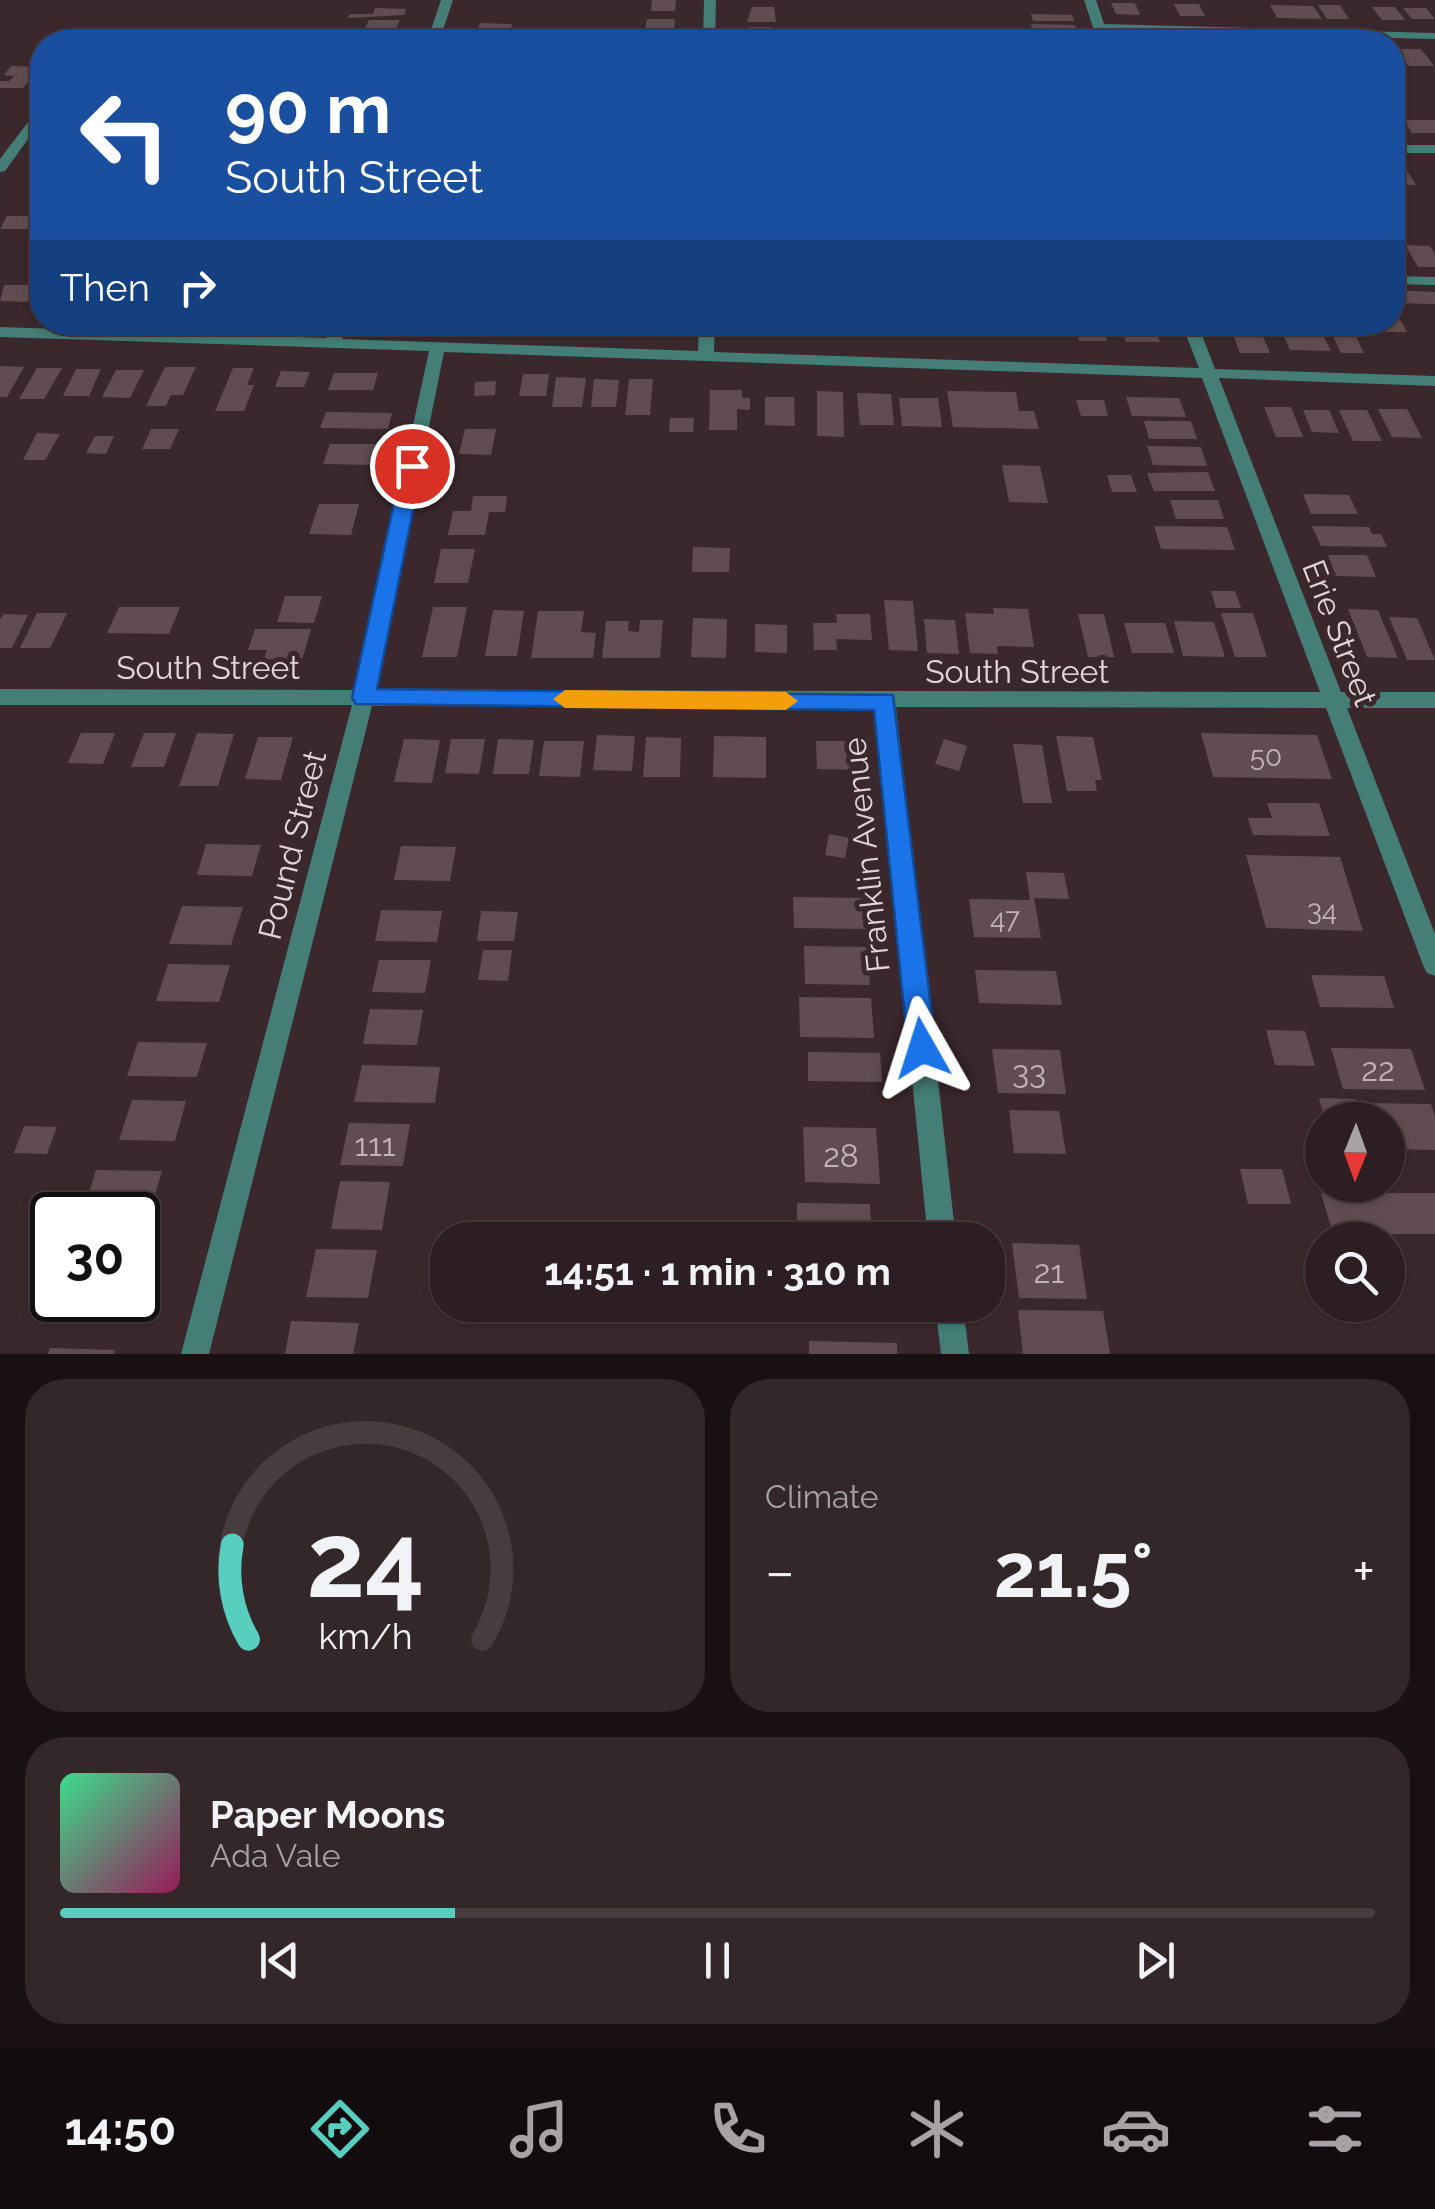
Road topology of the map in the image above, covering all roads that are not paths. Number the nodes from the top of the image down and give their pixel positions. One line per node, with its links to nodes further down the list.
1 (447, 0): 5 (street)
2 (710, 0): 6 (street)
3 (1090, 0): 4 (street)
4 (1099, 27): 7 (street); 8 (street)
5 (437, 30)
6 (710, 30)
7 (1100, 30)
8 (1140, 30)
9 (1405, 36): 10 (street)
10 (1435, 36)
11 (30, 128): 14 (street)
12 (1405, 148): 13 (street)
13 (1435, 149)
14 (0, 168)
15 (1405, 281): 16 (street)
16 (1435, 282)
17 (0, 332): 18 (street)
18 (30, 333)
19 (77, 335): 23 (street)
20 (335, 335): 23 (street)
21 (707, 335): 25 (street)
22 (1194, 335): 26 (street, Erie Street)
23 (332, 345): 24 (street)
24 (436, 349): 25 (street); 29 (street, Pound Street)
25 (706, 358): 26 (street)
26 (1206, 373): 27 (street); 30 (street, Erie Street)
27 (1435, 381)
28 (0, 697): 29 (street, South Street)
29 (364, 698): 32 (street, South Street); 36 (street, Pound Street)
30 (1333, 699): 31 (street, South Street); 32 (street, South Street); 33 (street, Erie Street)
31 (1435, 700)
32 (885, 702): 34 (street, Franklin Avenue)
33 (1435, 965)
34 (940, 1222)
35 (951, 1322): 37 (street)
36 (195, 1354)
37 (954, 1354)

